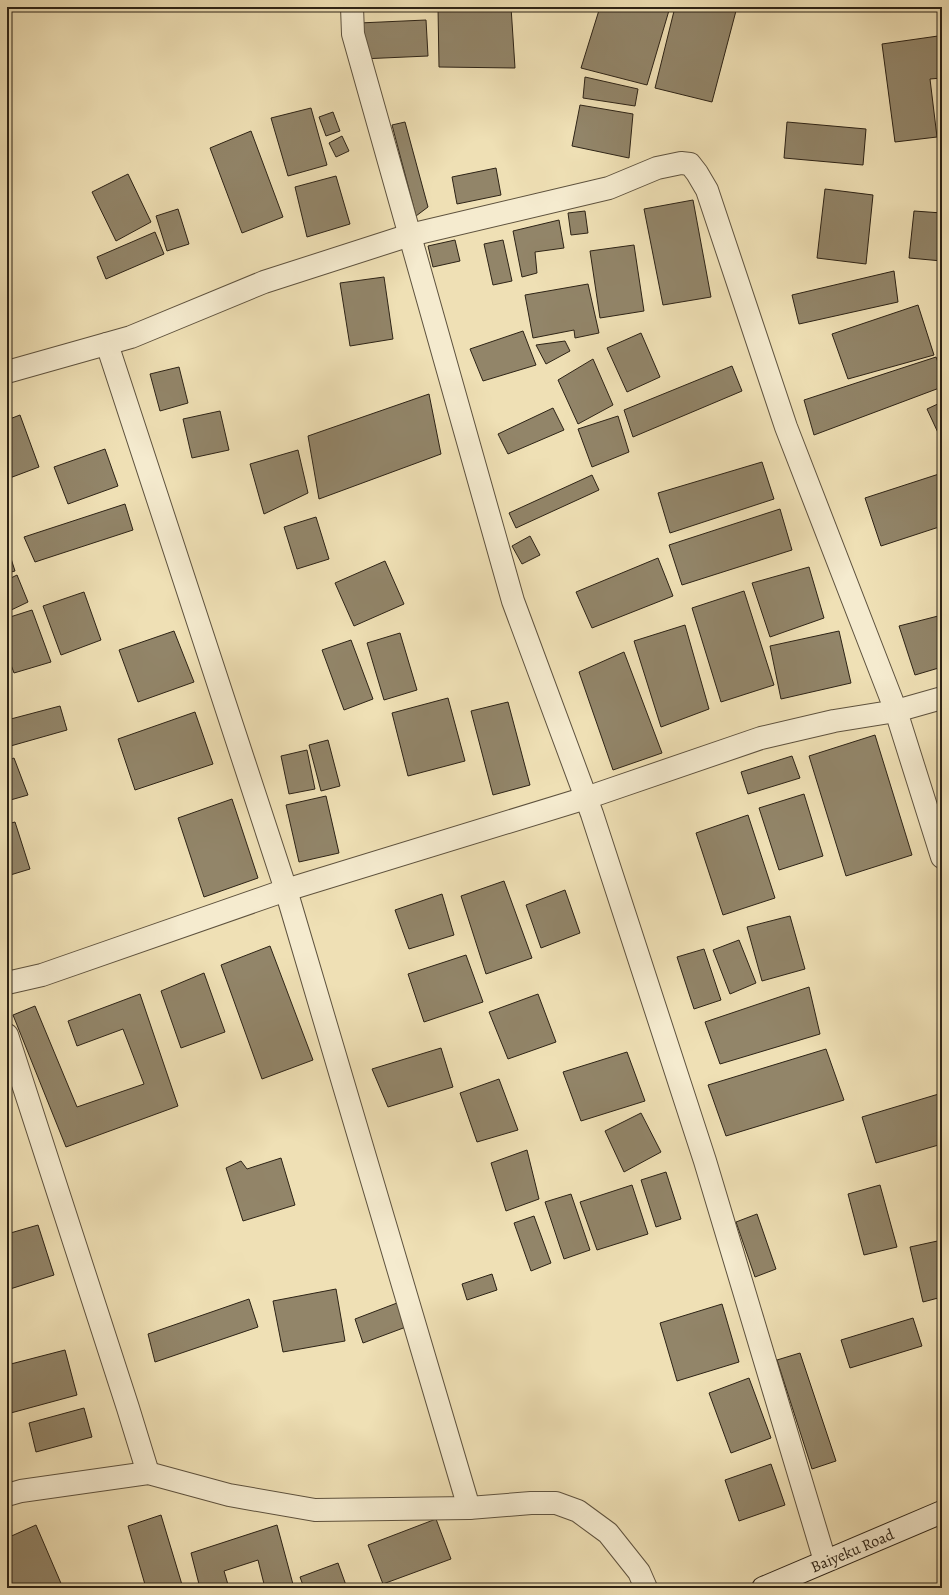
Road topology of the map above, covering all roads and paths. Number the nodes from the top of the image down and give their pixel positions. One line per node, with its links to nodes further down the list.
1 (352, 7): 2 (street)
2 (410, 235): 3 (street); 6 (street); 7 (street)
3 (107, 344): 4 (street); 9 (street)
4 (7, 372)
5 (942, 698): 6 (street)
6 (896, 711): 7 (street); 8 (street)
7 (586, 798): 9 (street); 16 (street)
8 (942, 857)
9 (286, 890): 10 (street); 14 (street)
10 (7, 983)
11 (7, 1036): 12 (street)
12 (148, 1473): 13 (street); 14 (street)
13 (7, 1495)
14 (469, 1508): 17 (street)
15 (942, 1512): 16 (street, Baiyeku Road)
16 (825, 1561): 18 (street, Baiyeku Road)
17 (646, 1588)
18 (763, 1588)

